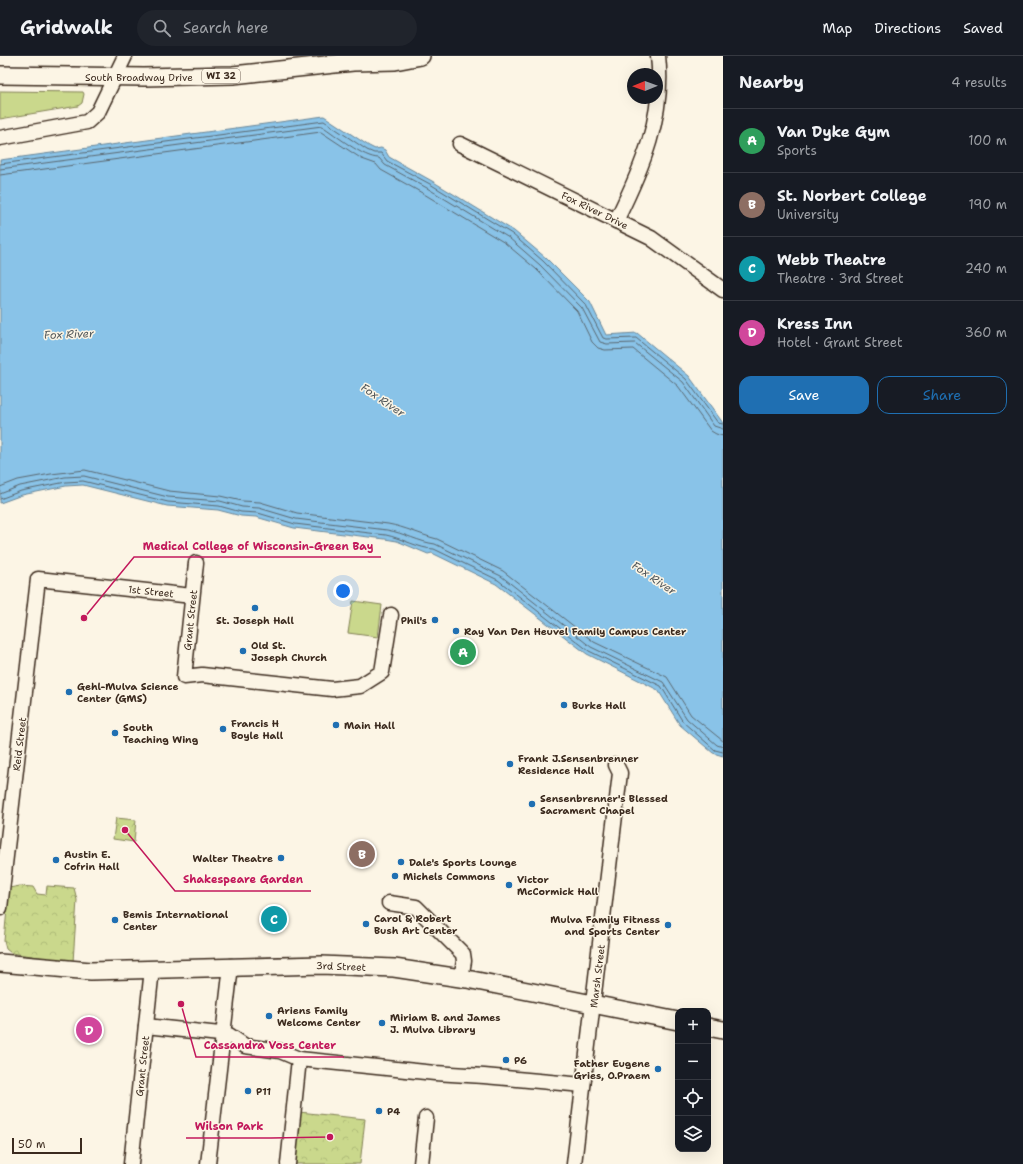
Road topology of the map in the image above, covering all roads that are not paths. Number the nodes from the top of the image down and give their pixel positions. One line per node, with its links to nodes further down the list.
1 (126, 56): 7 (street)
2 (370, 56): 5 (main road, WI 32)
3 (421, 56): 5 (main road, South Broadway Drive / WI 32)
4 (658, 56): 10 (street)
5 (353, 62): 7 (main road, South Broadway Drive / WI 32)
6 (0, 75): 7 (main road, South Broadway Drive / WI 32)
7 (116, 77): 8 (street)
8 (0, 138)
9 (460, 144): 10 (street, Fox River Drive)
10 (616, 220): 11 (street, Fox River Drive)
11 (723, 290)
12 (196, 564): 14 (street, Grant Street)
13 (38, 579): 14 (street, 1st Street); 18 (street, Reid Street)
14 (192, 596): 15 (street, Grant Street)
15 (391, 615)
16 (616, 765): 23 (street, Marsh Street)
17 (389, 903): 22 (street)
18 (0, 908)
19 (0, 963): 21 (main road, 3rd Street)
20 (231, 966): 21 (main road, 3rd Street); 22 (main road, 3rd Street); 28 (street)
21 (152, 969): 25 (street, Grant Street)
22 (461, 978): 23 (main road, 3rd Street)
23 (593, 1004): 24 (main road, 3rd Street); 30 (street, Marsh Street)
24 (675, 1020)
25 (146, 1026): 28 (street); 32 (street, Grant Street)
26 (711, 1028): 27 (main road)
27 (723, 1030)
28 (224, 1034): 29 (street); 33 (street)
29 (299, 1059): 30 (street); 34 (street)
30 (583, 1085): 36 (street, Marsh Street)
31 (426, 1118): 35 (street)
32 (131, 1164)
33 (208, 1164)
34 (288, 1164)
35 (420, 1164)
36 (574, 1164)

